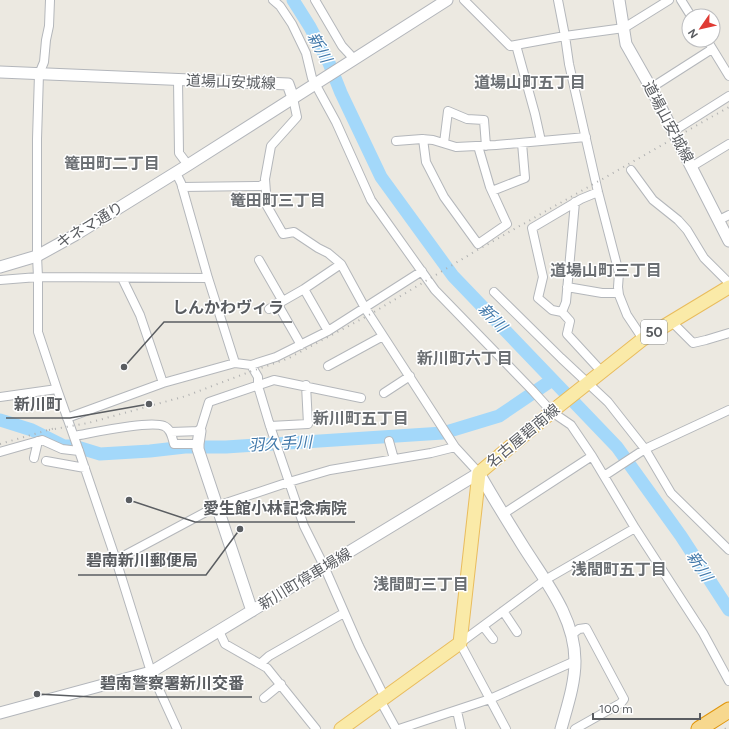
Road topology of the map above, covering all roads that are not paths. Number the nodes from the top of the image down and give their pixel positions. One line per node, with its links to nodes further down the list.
1 (50, 0): 15 (street)
2 (273, 0): 18 (street)
3 (315, 0): 13 (street)
4 (447, 0): 13 (main road, 道場山安城線)
5 (464, 0): 11 (street)
6 (558, 0): 10 (street)
7 (619, 0): 9 (main road, 道場山安城線)
8 (669, 0): 9 (street)
9 (624, 28): 10 (street); 19 (main road, 道場山安城線)
10 (565, 36): 11 (street); 23 (street)
11 (516, 45): 26 (street)
12 (712, 49): 16 (street); 19 (street)
13 (352, 61): 18 (main road, 道場山安城線)
14 (0, 72): 15 (main road, 道場山安城線)
15 (39, 74): 17 (main road, 道場山安城線); 43 (street)
16 (729, 76)
17 (178, 80): 21 (main road, 道場山安城線); 31 (street)
18 (317, 83): 21 (main road, 道場山安城線); 47 (street)
19 (650, 88): 22 (main road, 道場山安城線)
20 (729, 96): 22 (street)
21 (293, 98): 31 (main road, キネマ通り); 35 (street)
22 (672, 132): 32 (main road, 道場山安城線)
23 (586, 136): 26 (street); 38 (street)
24 (423, 139): 25 (street); 27 (street); 37 (street)
25 (396, 141)
26 (541, 141): 28 (street)
27 (444, 143): 30 (street); 30 (street)
28 (522, 143): 30 (street); 37 (street)
29 (729, 144): 32 (street)
30 (482, 146): 37 (street)
31 (188, 165): 34 (main road, キネマ通り)
32 (691, 167): 41 (main road, 道場山安城線)
33 (631, 170): 52 (street)
34 (176, 173): 36 (street); 43 (main road, キネマ通り)
35 (266, 183): 36 (street); 45 (street)
36 (182, 187): 50 (street)
37 (492, 191)
38 (598, 192): 39 (street); 57 (street)
39 (575, 202): 54 (street); 61 (street)
40 (729, 215): 41 (street)
41 (719, 220): 42 (main road, 道場山安城線)
42 (729, 240)
43 (36, 256): 46 (main road, キネマ通り); 48 (street)
44 (259, 260): 58 (street)
45 (340, 264): 55 (street); 59 (street)
46 (0, 267)
47 (422, 271): 59 (street); 81 (street)
48 (38, 277): 49 (street); 51 (street); 77 (street)
49 (122, 278): 50 (street); 73 (street)
50 (208, 278): 68 (street)
51 (0, 280)
52 (729, 283)
53 (729, 286): 62 (main road, 名古屋碧南線 / 50)
54 (567, 287): 57 (street); 61 (street)
55 (304, 289): 58 (street); 63 (street)
56 (494, 292): 74 (street)
57 (618, 293): 66 (street)
58 (280, 302): 60 (street); 67 (street)
59 (364, 308): 63 (street); 65 (street)
60 (269, 309)
61 (562, 312): 71 (street)
62 (671, 321): 64 (street); 66 (main road, 名古屋碧南線 / 50)
63 (328, 332): 67 (street)
64 (729, 333)
65 (383, 336): 70 (street); 72 (street)
66 (643, 339): 71 (main road, 名古屋碧南線 / 50)
67 (302, 345): 69 (street)
68 (236, 363): 69 (street); 73 (street)
69 (251, 365): 75 (street)
70 (328, 366)
71 (602, 372): 74 (main road, 名古屋碧南線 / 50)
72 (410, 376): 78 (street); 91 (street)
73 (163, 383): 83 (street)
74 (587, 384): 81 (main road, 名古屋碧南線 / 50); 92 (street)
75 (258, 386): 76 (street); 84 (street); 85 (street)
76 (306, 386): 80 (street); 84 (street)
77 (57, 389): 79 (street); 83 (street)
78 (384, 393)
79 (0, 397)
80 (361, 398)
81 (554, 410): 95 (street); 100 (main road, 名古屋碧南線 / 50)
82 (729, 410): 92 (street)
83 (67, 418): 87 (street)
84 (270, 426): 102 (street)
85 (200, 431): 86 (street); 90 (main road, 新川町停車場線)
86 (171, 432): 87 (street); 90 (street)
87 (74, 436): 93 (street)
88 (38, 441): 93 (street); 94 (street); 96 (street)
89 (389, 441): 97 (street)
90 (198, 444): 103 (main road, 新川町停車場線)
91 (455, 447): 97 (street); 100 (street)
92 (645, 449): 101 (street); 106 (street)
93 (79, 451): 99 (street)
94 (0, 452)
95 (592, 456): 101 (street); 104 (street)
96 (34, 458)
97 (394, 459): 102 (street)
98 (46, 461): 99 (street)
99 (85, 468): 108 (street)
100 (479, 473): 104 (main road); 109 (main road, 新川町停車場線); 119 (main road, 名古屋碧南線)
101 (604, 476): 105 (street)
102 (289, 482): 103 (street); 109 (street)
103 (217, 506): 108 (street); 111 (main road, 新川町停車場線)
104 (503, 514): 110 (main road)
105 (635, 528): 110 (street); 123 (street)
106 (725, 541): 107 (street)
107 (729, 550)
108 (116, 560): 122 (street)
109 (324, 566): 111 (main road, 新川町停車場線); 113 (street)
110 (545, 580): 112 (street); 117 (main road)
111 (252, 611): 115 (main road)
112 (503, 611): 114 (street); 116 (street)
113 (344, 613): 121 (street); 126 (street)
114 (483, 626): 118 (street); 119 (street)
115 (220, 631): 121 (street); 122 (main road)
116 (517, 632)
117 (571, 635): 120 (main road); 139 (street)
118 (493, 640)
119 (460, 643): 126 (main road); 127 (street)
120 (575, 661): 127 (street); 138 (main road)
121 (260, 664): 124 (street)
122 (151, 672): 130 (main road); 131 (street)
123 (729, 681)
124 (281, 684): 125 (street); 132 (street)
125 (264, 698)
126 (382, 698): 133 (main road); 134 (street)
127 (490, 699): 129 (street); 137 (street)
128 (729, 710): 140 (highway)
129 (457, 711): 135 (street); 136 (street)
130 (0, 713)
131 (177, 729)
132 (316, 729)
133 (341, 729)
134 (396, 729)
135 (399, 729)
136 (461, 729)
137 (506, 729)
138 (561, 729)
139 (575, 729)
140 (699, 729)

